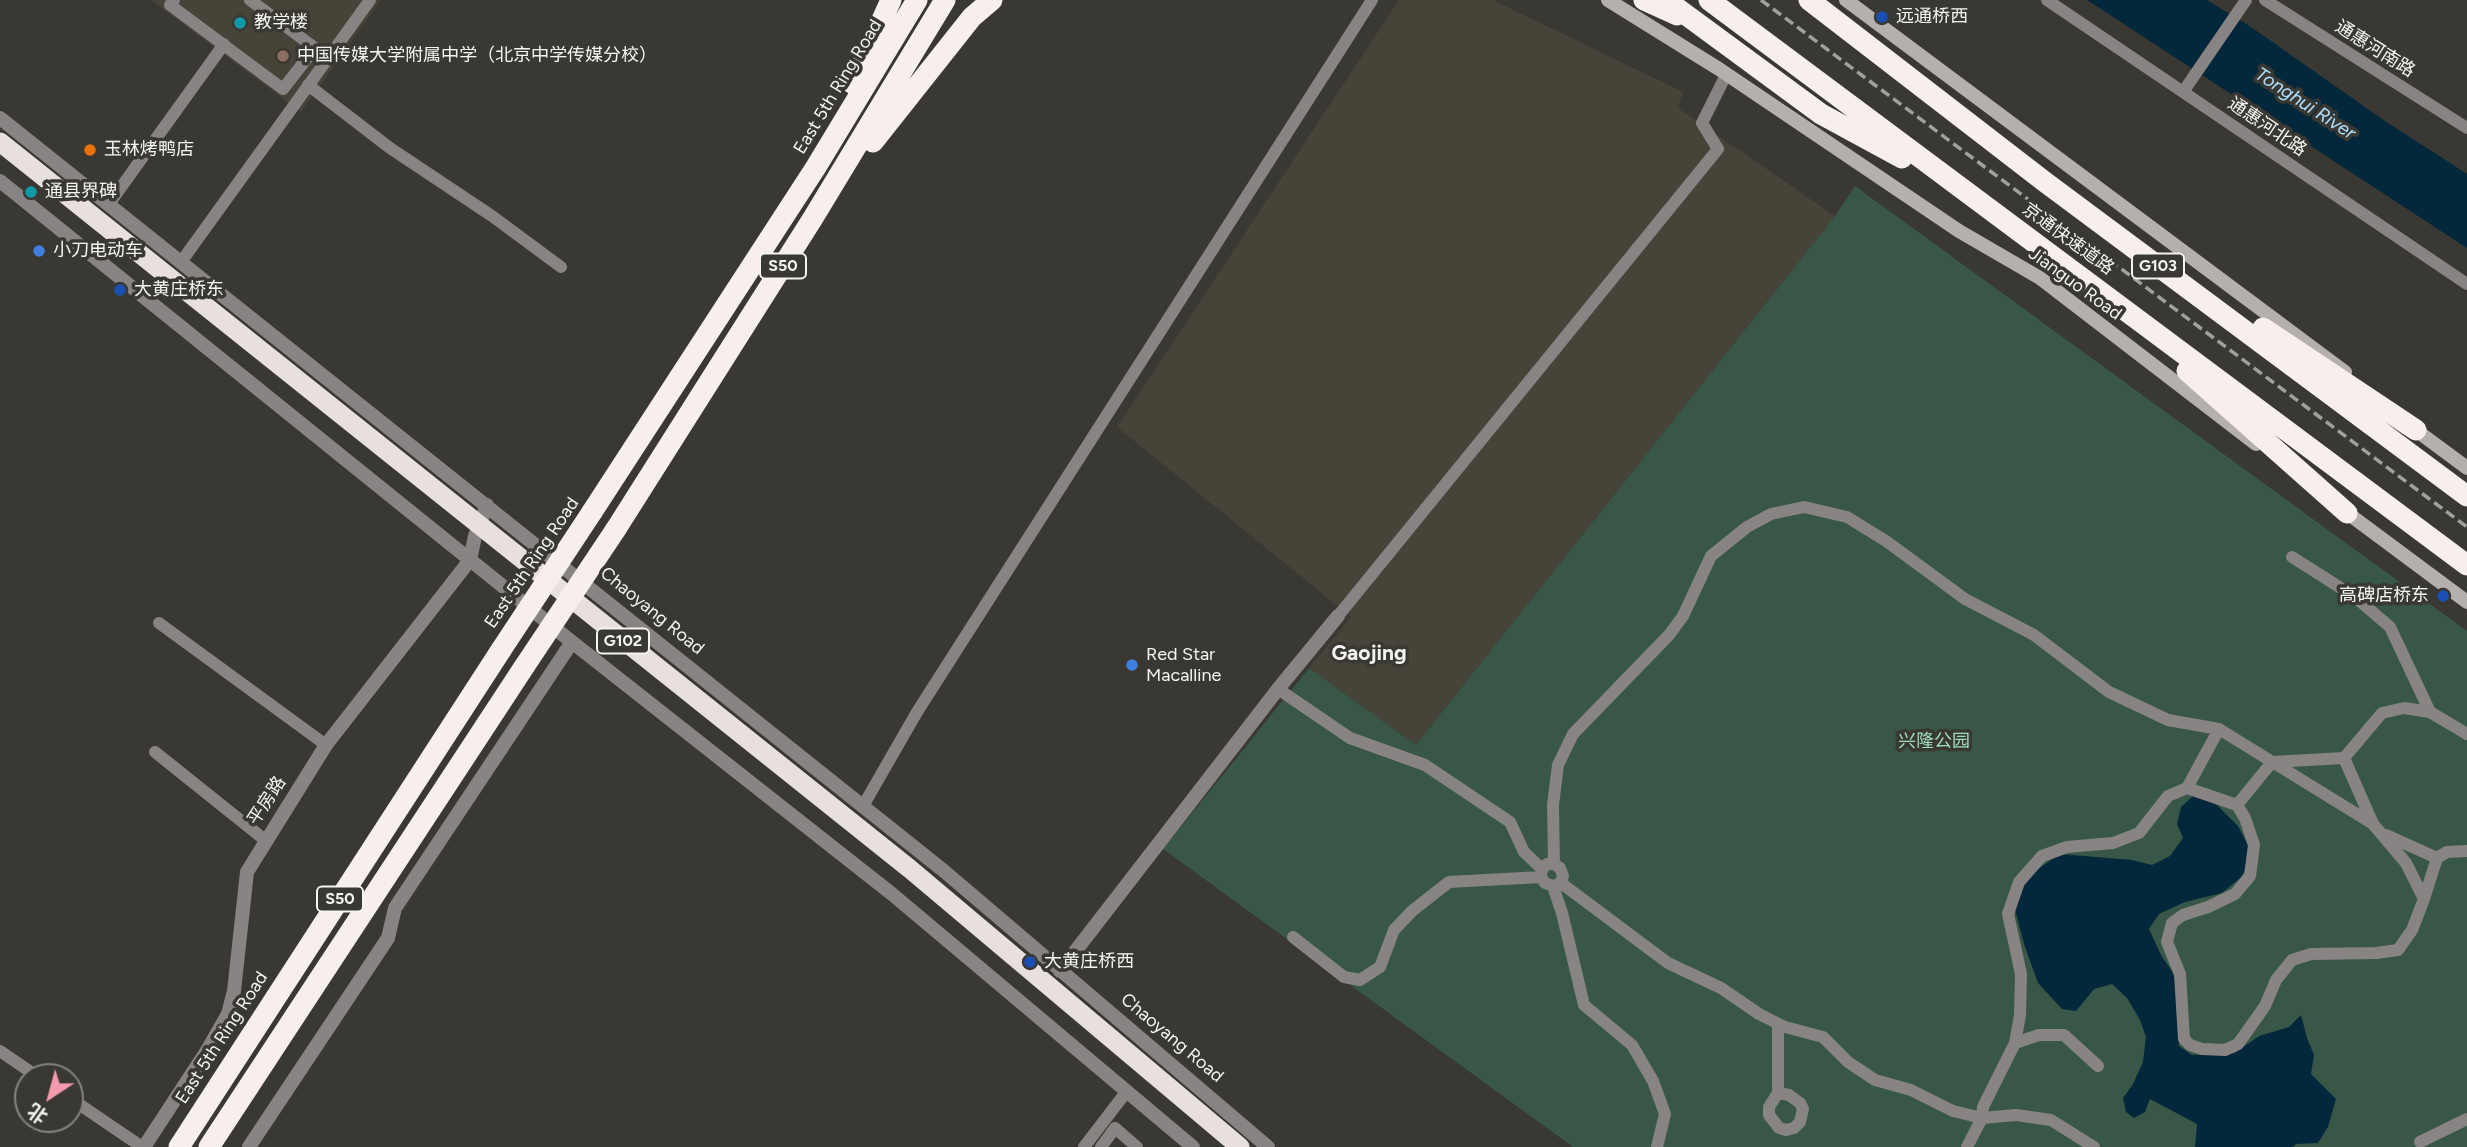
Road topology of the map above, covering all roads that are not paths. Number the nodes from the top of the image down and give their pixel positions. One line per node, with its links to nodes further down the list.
1 (174, 0): 21 (street)
2 (250, 0): 21 (street)
3 (370, 0): 23 (street)
4 (891, 0): 29 (highway)
5 (917, 0): 29 (highway, East 5th Ring Road / S50)
6 (945, 0): 34 (highway, S50)
7 (992, 0): 34 (highway)
8 (1372, 0): 62 (street)
9 (1608, 0): 22 (main road, Jianguo Road)
10 (1644, 0): 19 (highway)
11 (1666, 0): 19 (highway)
12 (1709, 0): 32 (highway, 京通快速道路)
13 (1809, 0): 20 (highway, G103)
14 (1817, 0): 20 (highway)
15 (1846, 0): 39 (main road)
16 (2047, 0): 24 (street, 通惠河北路)
17 (2265, 0): 26 (street, 通惠河南路)
18 (2244, 3): 24 (street)
19 (1704, 28): 32 (highway)
20 (1852, 32): 31 (highway, 京通快速道路 / G103)
21 (224, 44): 33 (street)
22 (1726, 75): 43 (main road, Jianguo Road); 49 (street)
23 (308, 85): 35 (street); 36 (street)
24 (2185, 88): 38 (street, 通惠河北路)
25 (0, 118): 33 (street, Chaoyang Road)
26 (2467, 128)
27 (0, 142): 44 (highway, G102)
28 (0, 156): 44 (highway, G102)
29 (816, 167): 85 (highway, East 5th Ring Road / S50, bridge)
30 (0, 181): 46 (street)
31 (2045, 182): 39 (highway); 41 (highway, 京通快速道路 / G103)
32 (1969, 195): 37 (highway, 京通快速道路)
33 (108, 205): 35 (street, Chaoyang Road)
34 (813, 218): 86 (highway, S50, bridge)
35 (181, 262): 42 (street, Chaoyang Road)
36 (561, 267)
37 (2072, 270): 43 (highway); 47 (highway, 京通快速道路)
38 (2467, 284)
39 (2416, 430): 40 (main road)
40 (2467, 468)
41 (2467, 496)
42 (487, 505): 44 (street, 平房路); 62 (street, Chaoyang Road)
43 (2347, 513): 48 (main road, Jianguo Road)
44 (477, 531): 46 (street, 平房路); 92 (highway, G102); 93 (highway, G102)
45 (2292, 557): 53 (street)
46 (470, 560): 51 (street); 56 (street, 平房路)
47 (2467, 565)
48 (2467, 602)
49 (1338, 616): 52 (street)
50 (159, 623): 56 (street)
51 (572, 642): 78 (street); 87 (street)
52 (1278, 689): 68 (street); 72 (street)
53 (2430, 712): 55 (street); 58 (street)
54 (2219, 729): 59 (street); 60 (street); 67 (street)
55 (2467, 734)
56 (326, 745): 64 (street, 平房路)
57 (155, 752): 64 (street)
58 (2344, 758): 59 (street); 63 (street)
59 (2272, 762): 61 (street); 63 (street)
60 (2187, 788): 61 (street); 74 (street)
61 (2237, 805): 70 (street)
62 (863, 806): 72 (street, Chaoyang Road)
63 (2377, 829): 66 (street); 70 (street)
64 (265, 840): 84 (street, 平房路)
65 (2467, 851): 66 (street)
66 (2437, 858): 70 (street)
67 (1555, 864): 68 (street); 69 (street)
68 (1541, 873): 69 (street); 71 (street)
69 (1557, 884): 73 (street); 95 (street)
70 (2424, 899)
71 (1293, 937)
72 (1060, 971): 94 (street, Chaoyang Road)
73 (1778, 1024): 79 (street); 81 (street)
74 (2015, 1043): 77 (street); 81 (street)
75 (0, 1051): 76 (street)
76 (18, 1063)
77 (2098, 1066)
78 (1127, 1091): 88 (street); 91 (street)
79 (1778, 1093)
80 (84, 1107): 84 (street)
81 (1982, 1118): 96 (street); 97 (street)
82 (2467, 1119): 83 (street)
83 (2420, 1142)
84 (143, 1147)
85 (179, 1147)
86 (209, 1147)
87 (249, 1147)
88 (1084, 1147)
89 (1101, 1147): 90 (street)
90 (1137, 1147)
91 (1193, 1147)
92 (1223, 1147)
93 (1240, 1147)
94 (1268, 1147)
95 (1657, 1147)
96 (1967, 1147)
97 (2094, 1147)

